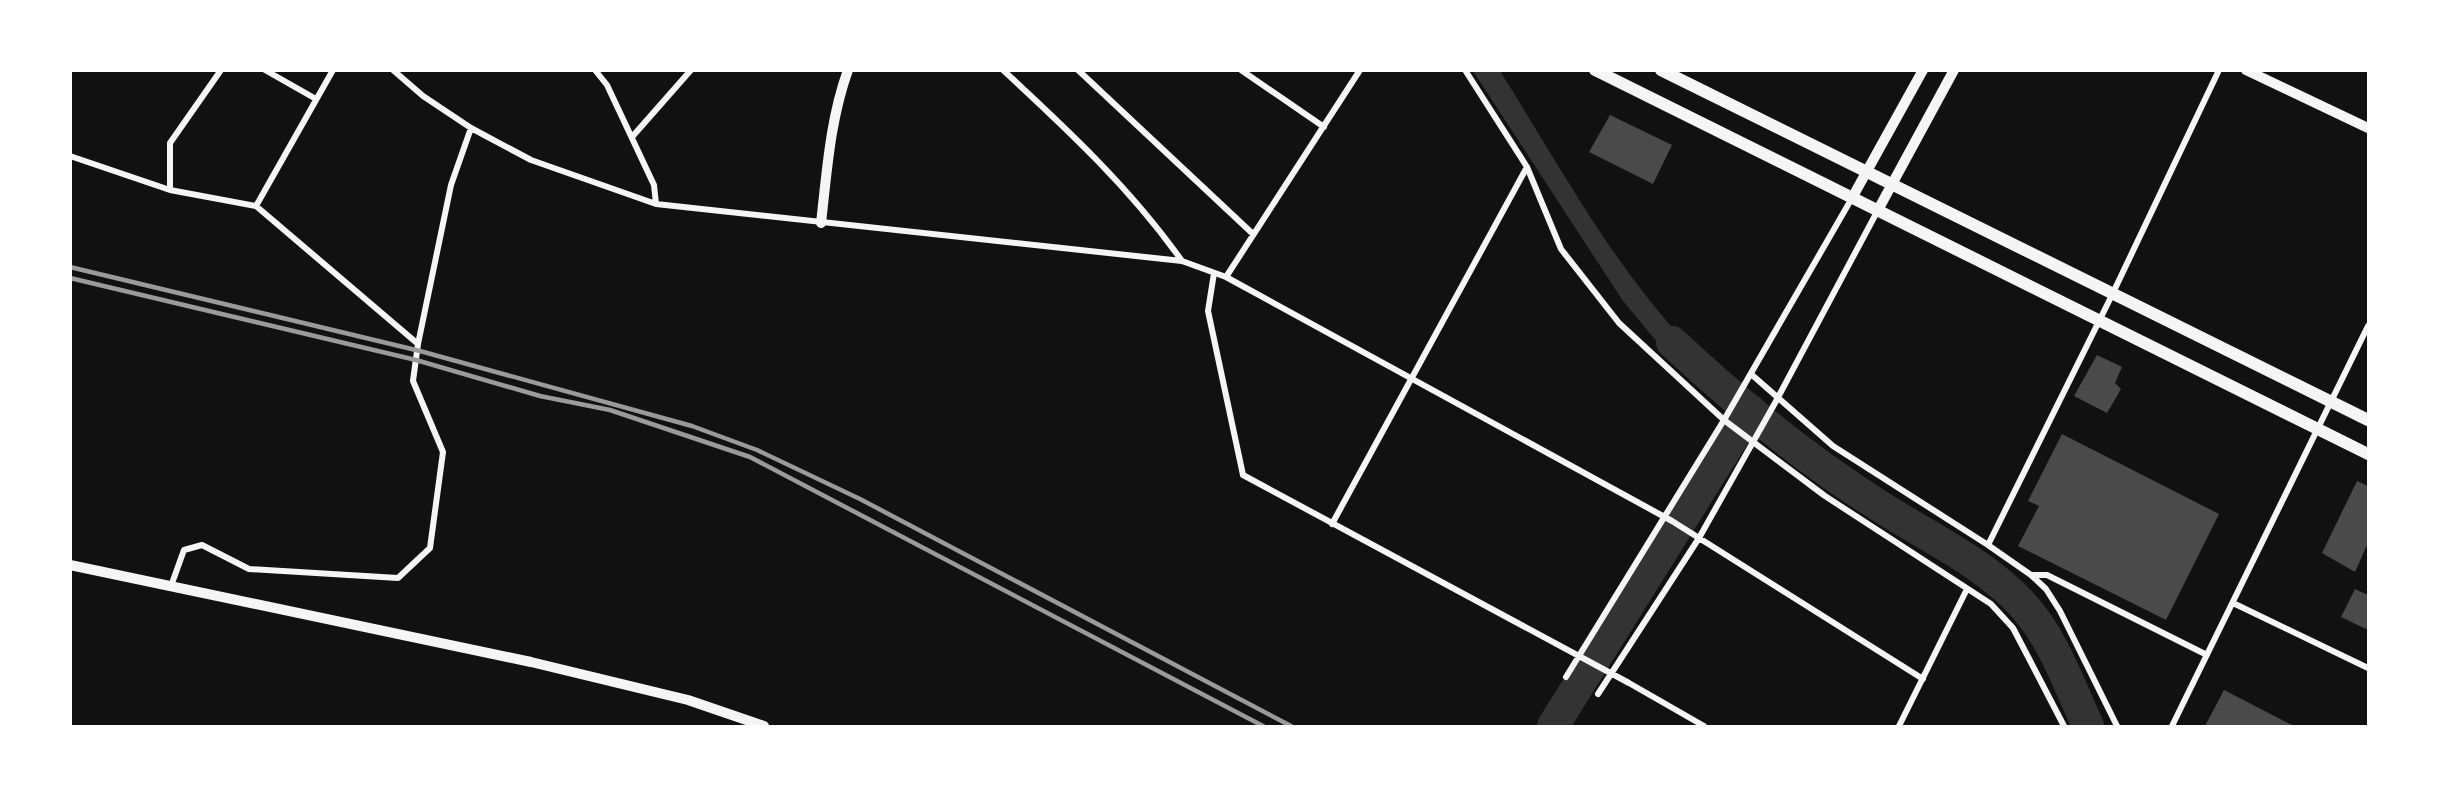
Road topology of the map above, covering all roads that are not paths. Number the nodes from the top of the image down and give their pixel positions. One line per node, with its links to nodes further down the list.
1 (221, 70): 28 (street)
2 (265, 70): 19 (street)
3 (333, 70): 19 (street)
4 (393, 70): 21 (street)
5 (595, 70): 23 (street)
6 (691, 70): 23 (street)
7 (848, 70): 33 (street)
8 (1003, 70): 35 (street)
9 (1078, 70): 34 (street)
10 (1241, 70): 20 (street)
11 (1360, 70): 20 (street)
12 (1465, 70): 25 (street)
13 (1595, 70): 29 (main road)
14 (1661, 70): 26 (main road)
15 (1923, 70): 26 (street)
16 (1954, 70): 27 (street)
17 (2219, 70): 38 (street)
18 (2246, 70): 22 (street)
19 (316, 99): 31 (street)
20 (1324, 127): 34 (street)
21 (471, 128): 30 (street); 41 (street)
22 (2368, 128)
23 (632, 137): 30 (street)
24 (70, 156): 28 (street)
25 (1527, 167): 42 (street); 47 (street)
26 (1868, 171): 27 (main road); 29 (street)
27 (1892, 184): 32 (street); 38 (main road)
28 (170, 190): 31 (street)
29 (1852, 198): 32 (main road); 43 (street)
30 (656, 204): 33 (street)
31 (256, 206): 41 (street)
32 (1878, 210): 39 (main road); 44 (street)
33 (821, 223): 35 (street)
34 (1252, 234): 37 (street)
35 (1182, 261): 36 (street)
36 (1214, 273): 37 (street); 52 (street)
37 (1226, 277): 42 (street)
38 (2112, 295): 39 (street); 45 (main road)
39 (2099, 320): 48 (main road); 54 (street)
40 (2368, 326): 45 (street)
41 (418, 344): 57 (street)
42 (1411, 377): 51 (street); 52 (street)
43 (1749, 377): 44 (street); 47 (street)
44 (1778, 396): 49 (street); 54 (street)
45 (2332, 402): 46 (main road); 48 (street)
46 (2368, 420)
47 (1727, 422): 49 (street); 51 (street)
48 (2318, 429): 50 (main road); 59 (street)
49 (1755, 439): 53 (street); 58 (street)
50 (2368, 454)
51 (1665, 517): 53 (street); 62 (street)
52 (1332, 524): 66 (street)
53 (1699, 538): 63 (street); 64 (street)
54 (1988, 545): 56 (street)
55 (70, 565): 57 (street)
56 (2031, 575): 60 (street); 69 (street)
57 (171, 586): 65 (street)
58 (1967, 589): 63 (street); 68 (street)
59 (2233, 603): 60 (street); 61 (street)
60 (2207, 655): 70 (street)
61 (2368, 668)
62 (1566, 677)
63 (1923, 679): 67 (street)
64 (1598, 694)
65 (764, 726)
66 (1704, 726)
67 (1899, 726)
68 (2064, 726)
69 (2117, 726)
70 (2172, 726)

